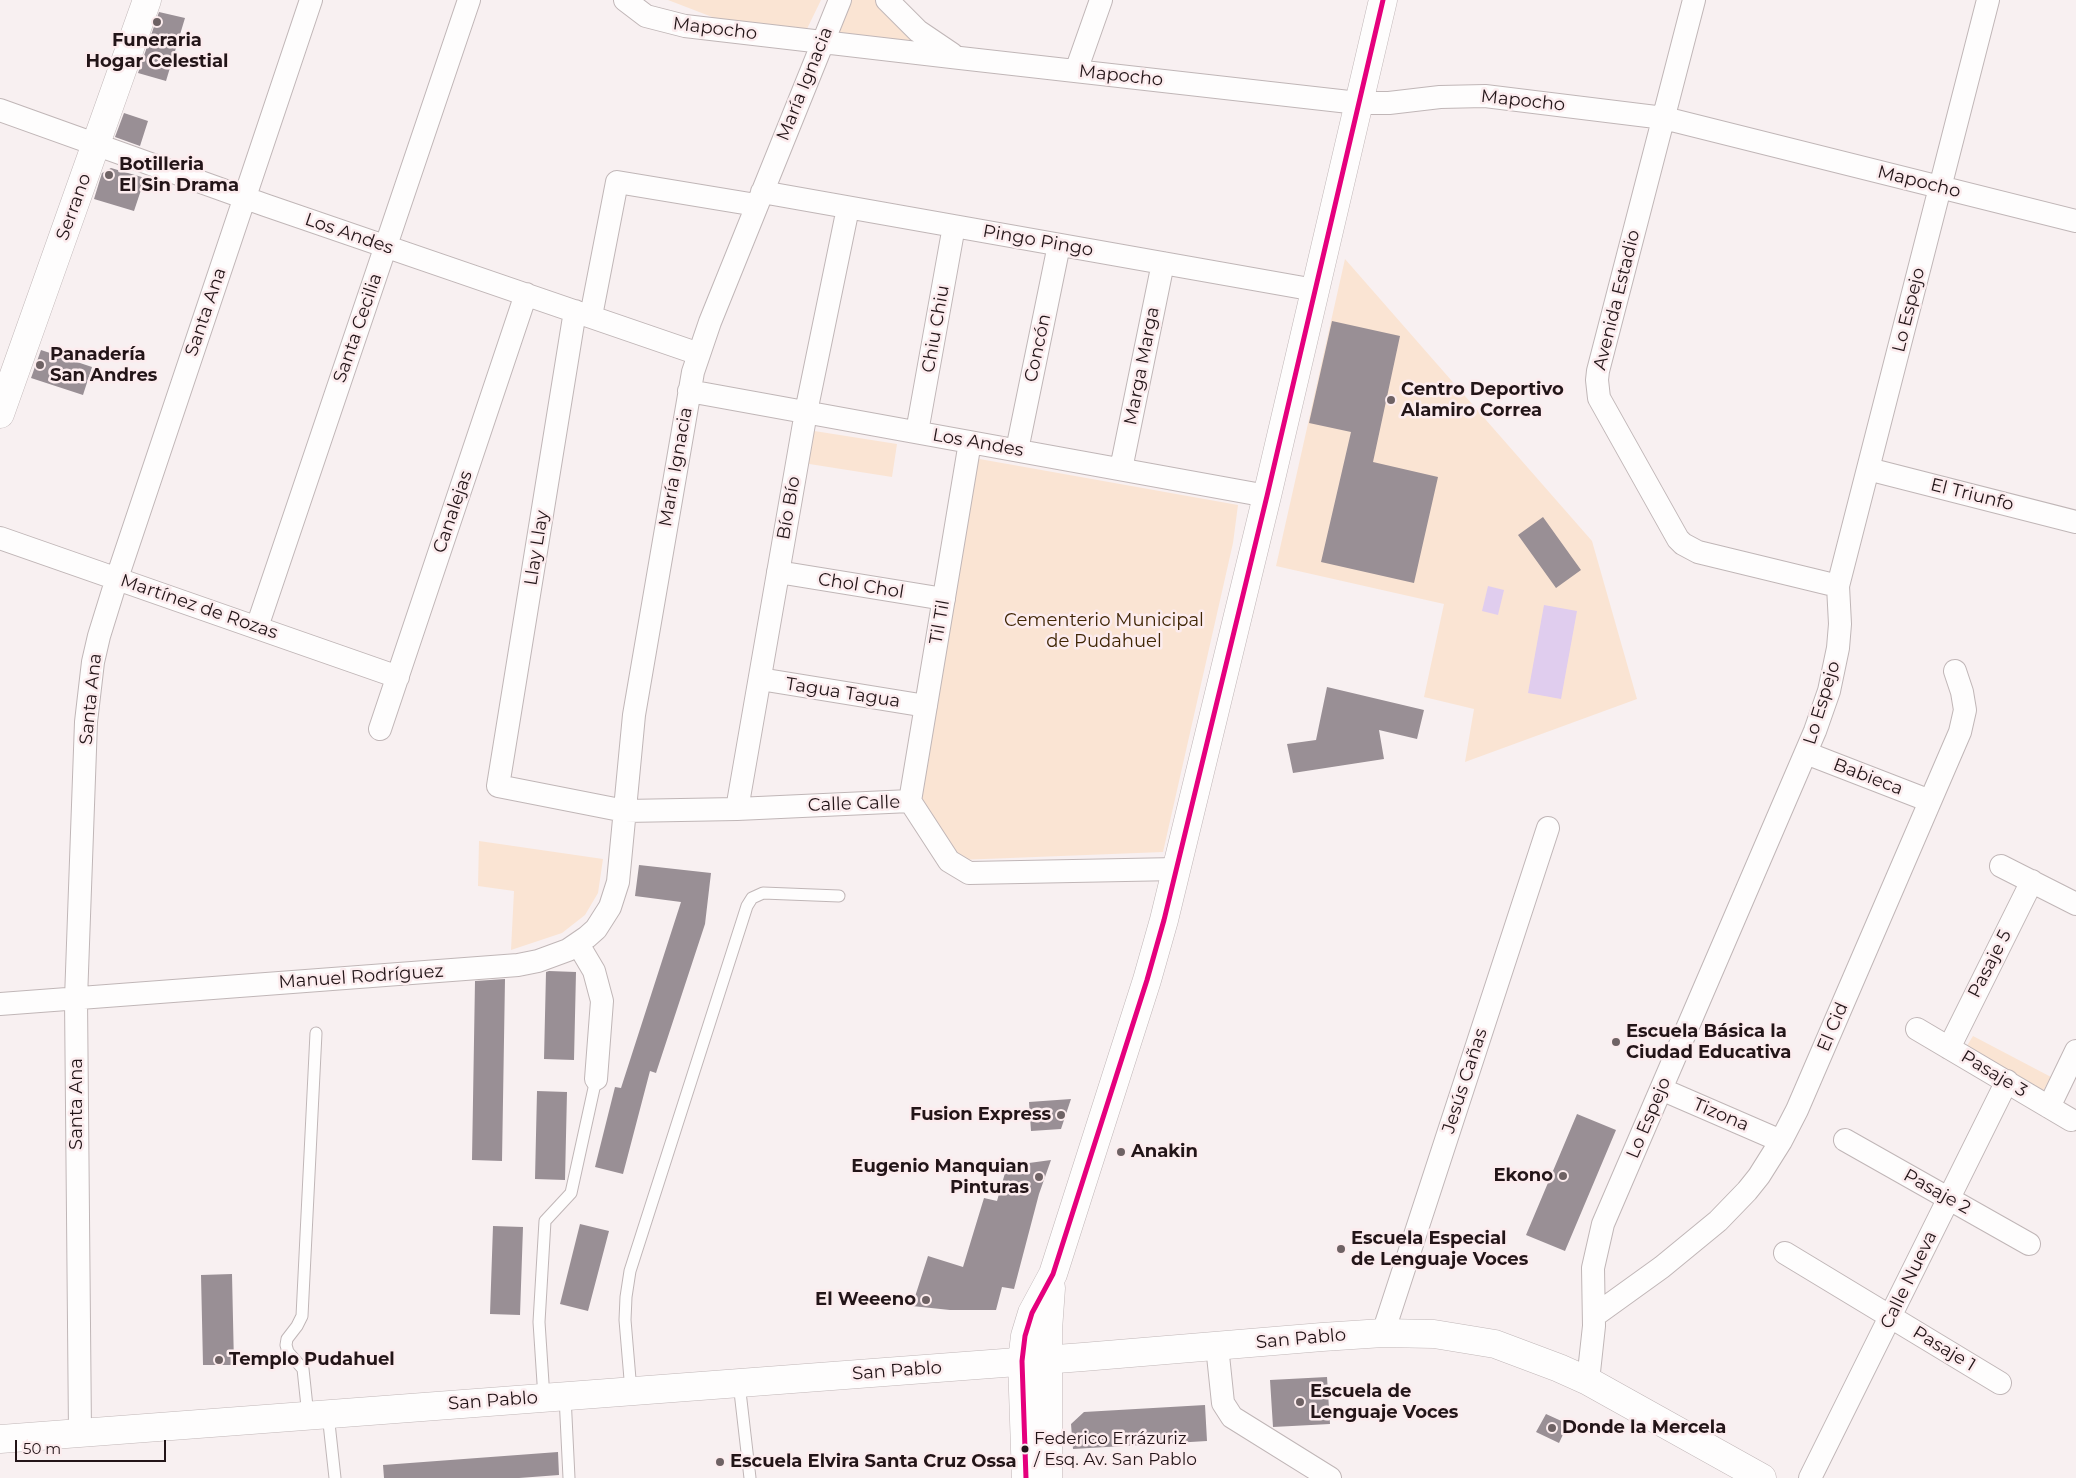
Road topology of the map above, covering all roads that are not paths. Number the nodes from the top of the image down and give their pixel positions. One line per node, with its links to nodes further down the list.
1 (147, 0): 17 (main road, Serrano)
2 (311, 0): 20 (street, Santa Ana)
3 (469, 0): 26 (street, Santa Cecilia)
4 (625, 0): 11 (street, Mapocho)
5 (840, 0): 11 (street, María Ignacia)
6 (888, 0): 12 (street, Mapocho)
7 (1101, 0): 13 (street)
8 (1383, 0): 14 (main road)
9 (1694, 0): 16 (street, Avenida Estadio)
10 (1988, 0): 19 (street, Lo Espejo)
11 (822, 42): 12 (street, Mapocho); 21 (street, María Ignacia)
12 (960, 58): 13 (street, Mapocho)
13 (1076, 71): 14 (street, Mapocho)
14 (1358, 103): 16 (street, Mapocho); 28 (main road)
15 (0, 110): 17 (street, Los Andes)
16 (1664, 118): 19 (street, Mapocho); 46 (street, Avenida Estadio)
17 (97, 144): 20 (street, Los Andes); 32 (main road, Serrano)
18 (617, 182): 21 (street, Pingo Pingo); 30 (street, Llay Llay)
19 (1940, 187): 23 (street, Mapocho); 40 (street, Lo Espejo)
20 (245, 198): 26 (street, Los Andes); 45 (street, Santa Ana)
21 (759, 199): 22 (street, Pingo Pingo); 31 (street, María Ignacia)
22 (848, 208): 24 (street, Pingo Pingo); 34 (street, Bío Bío)
23 (2076, 221)
24 (954, 226): 25 (street, Pingo Pingo); 36 (street, Chiu Chiu)
25 (1059, 245): 27 (street, Pingo Pingo); 38 (street, Concón)
26 (386, 246): 29 (street, Los Andes); 48 (street, Santa Cecilia)
27 (1163, 263): 28 (street, Pingo Pingo); 39 (street, Marga Marga)
28 (1315, 290): 41 (main road)
29 (526, 294): 30 (street, Los Andes); 50 (street, Canalejas)
30 (583, 314): 31 (street, Los Andes); 55 (street, Llay Llay)
31 (699, 354): 33 (street, María Ignacia)
32 (5, 384): 35 (main road, Serrano)
33 (689, 391): 34 (street, Los Andes); 59 (street, María Ignacia)
34 (806, 412): 36 (street, Los Andes); 44 (street, Bío Bío)
35 (0, 414)
36 (917, 432): 37 (street, Los Andes)
37 (970, 442): 38 (street, Los Andes); 47 (street, Til Til)
38 (1017, 450): 39 (street, Los Andes)
39 (1121, 469): 41 (street, Los Andes)
40 (1868, 469): 42 (street, El Triunfo); 46 (street, Lo Espejo)
41 (1267, 496): 62 (main road)
42 (2076, 522)
43 (0, 538): 45 (street, Martínez de Rozas)
44 (778, 572): 47 (street, Chol Chol); 51 (street, Bío Bío)
45 (117, 578): 48 (street, Martínez de Rozas); 67 (street, Santa Ana)
46 (1838, 586): 54 (street, Lo Espejo)
47 (944, 599): 52 (street, Til Til)
48 (257, 628): 50 (street, Martínez de Rozas)
49 (1955, 671): 57 (street, El Cid)
50 (398, 677): 53 (street, Canalejas)
51 (760, 679): 52 (street, Tagua Tagua); 58 (street, Bío Bío)
52 (926, 706): 56 (street, Til Til)
53 (380, 729)
54 (1806, 752): 57 (street, Babieca); 75 (street, Lo Espejo)
55 (498, 786): 59 (street, Calle Calle)
56 (910, 801): 58 (street, Calle Calle); 62 (street, Calle Calle)
57 (1930, 801): 79 (street, El Cid)
58 (737, 809): 59 (street, Calle Calle)
59 (625, 811): 66 (street, María Ignacia)
60 (1548, 828): 86 (street, Jesús Cañas)
61 (2001, 866): 63 (street)
62 (1177, 869): 83 (main road)
63 (2032, 881): 65 (street); 71 (street, Pasaje 5)
64 (839, 896): 93 (lane)
65 (2076, 904)
66 (578, 944): 67 (street, Manuel Rodríguez); 73 (street)
67 (76, 999): 68 (street, Manuel Rodríguez); 96 (street, Santa Ana)
68 (0, 1004)
69 (1917, 1029): 71 (street, Pasaje 3)
70 (316, 1033): 95 (lane)
71 (1949, 1048): 74 (street, Pasaje 3)
72 (2076, 1051): 76 (street)
73 (596, 1079): 94 (lane)
74 (2007, 1081): 76 (street, Pasaje 3); 80 (street, Calle Nueva)
75 (1661, 1089): 79 (street, Tizona); 84 (street, Lo Espejo)
76 (2049, 1107): 77 (street, Pasaje 3)
77 (2071, 1120)
78 (1845, 1140): 80 (street, Pasaje 2)
79 (1781, 1141): 84 (street, El Cid)
80 (1949, 1198): 81 (street, Pasaje 2); 85 (street, Calle Nueva)
81 (2029, 1244)
82 (1785, 1253): 85 (street, Pasaje 1)
83 (1053, 1274): 88 (main road); 89 (main road)
84 (1594, 1316): 90 (street, Lo Espejo)
85 (1891, 1317): 92 (street, Pasaje 1); 105 (street, Calle Nueva)
86 (1383, 1333): 87 (main road, San Pablo); 90 (main road, San Pablo)
87 (1217, 1346): 88 (main road, San Pablo); 103 (street)
88 (1049, 1360): 89 (main road, San Pablo); 102 (main road)
89 (1022, 1361): 91 (main road, San Pablo); 101 (main road)
90 (1588, 1381): 104 (main road, San Pablo)
91 (739, 1383): 93 (main road, San Pablo); 100 (lane)
92 (2000, 1383)
93 (631, 1390): 94 (main road, San Pablo)
94 (554, 1397): 95 (main road, San Pablo); 99 (lane)
95 (318, 1415): 96 (main road, San Pablo); 98 (lane)
96 (80, 1433): 97 (main road, San Pablo)
97 (0, 1439)
98 (335, 1478)
99 (569, 1478)
100 (750, 1478)
101 (1026, 1478)
102 (1048, 1478)
103 (1330, 1478)
104 (1762, 1478)
105 (1810, 1478)

